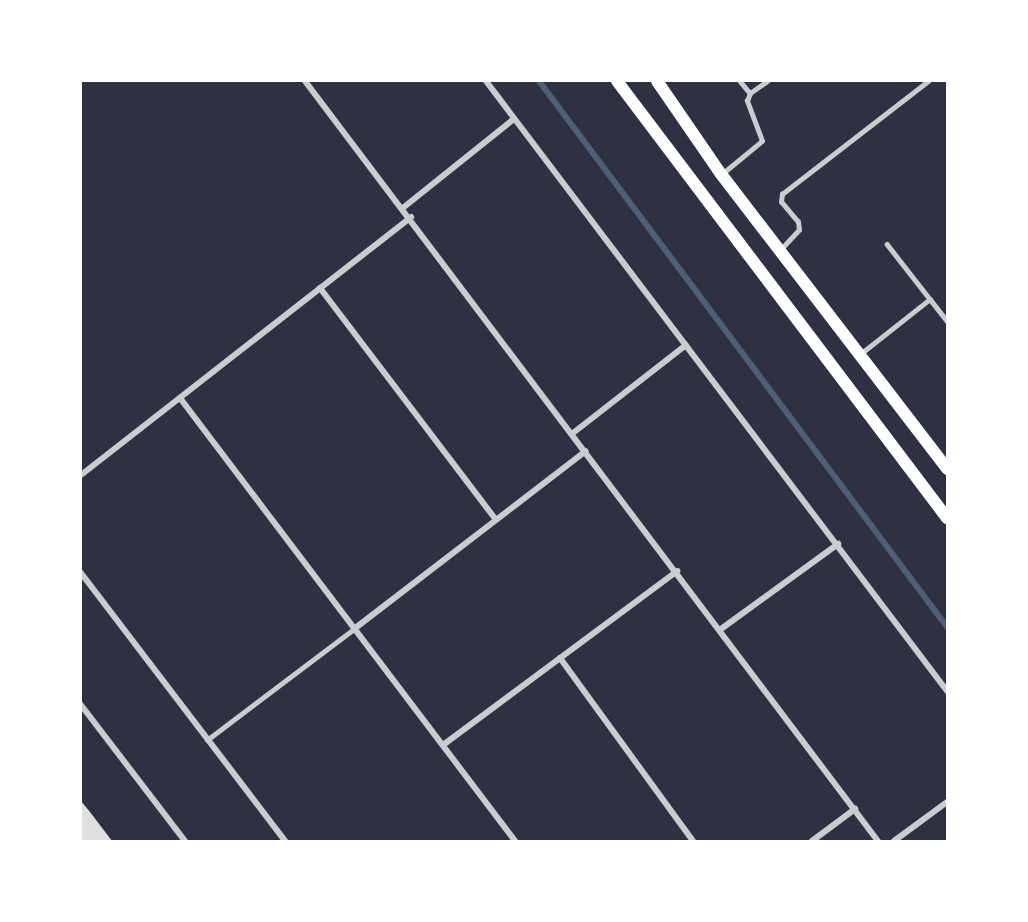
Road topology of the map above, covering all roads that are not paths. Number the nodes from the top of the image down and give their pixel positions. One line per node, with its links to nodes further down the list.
1 (305, 81): 11 (street)
2 (486, 81): 9 (street)
3 (617, 81): 25 (main road)
4 (657, 81): 10 (main road)
5 (740, 81): 8 (lane)
6 (767, 81): 8 (lane)
7 (928, 81): 14 (lane)
8 (750, 93): 10 (lane)
9 (514, 119): 11 (street); 18 (street)
10 (721, 174): 14 (main road)
11 (404, 207): 12 (street)
12 (411, 217): 15 (street); 21 (street)
13 (887, 244): 16 (lane)
14 (779, 251): 19 (main road)
15 (320, 288): 20 (street); 26 (street)
16 (930, 299): 17 (lane); 19 (lane)
17 (947, 321)
18 (686, 345): 21 (street); 27 (street)
19 (860, 355): 23 (main road)
20 (180, 398): 24 (street); 30 (street)
21 (573, 433): 22 (street)
22 (586, 450): 26 (street); 28 (street)
23 (947, 469)
24 (81, 475)
25 (947, 518)
26 (496, 520): 30 (street)
27 (838, 544): 31 (street); 33 (street)
28 (677, 571): 31 (street); 32 (street)
29 (81, 573): 35 (street)
30 (354, 628): 35 (lane); 36 (street)
31 (721, 629): 38 (street)
32 (560, 658): 36 (street); 42 (street)
33 (947, 691)
34 (81, 705): 39 (street)
35 (207, 740): 40 (street)
36 (442, 745): 41 (street)
37 (947, 802): 45 (street)
38 (855, 809): 43 (street); 44 (street)
39 (185, 841)
40 (285, 841)
41 (515, 841)
42 (693, 841)
43 (812, 841)
44 (878, 841)
45 (894, 841)

